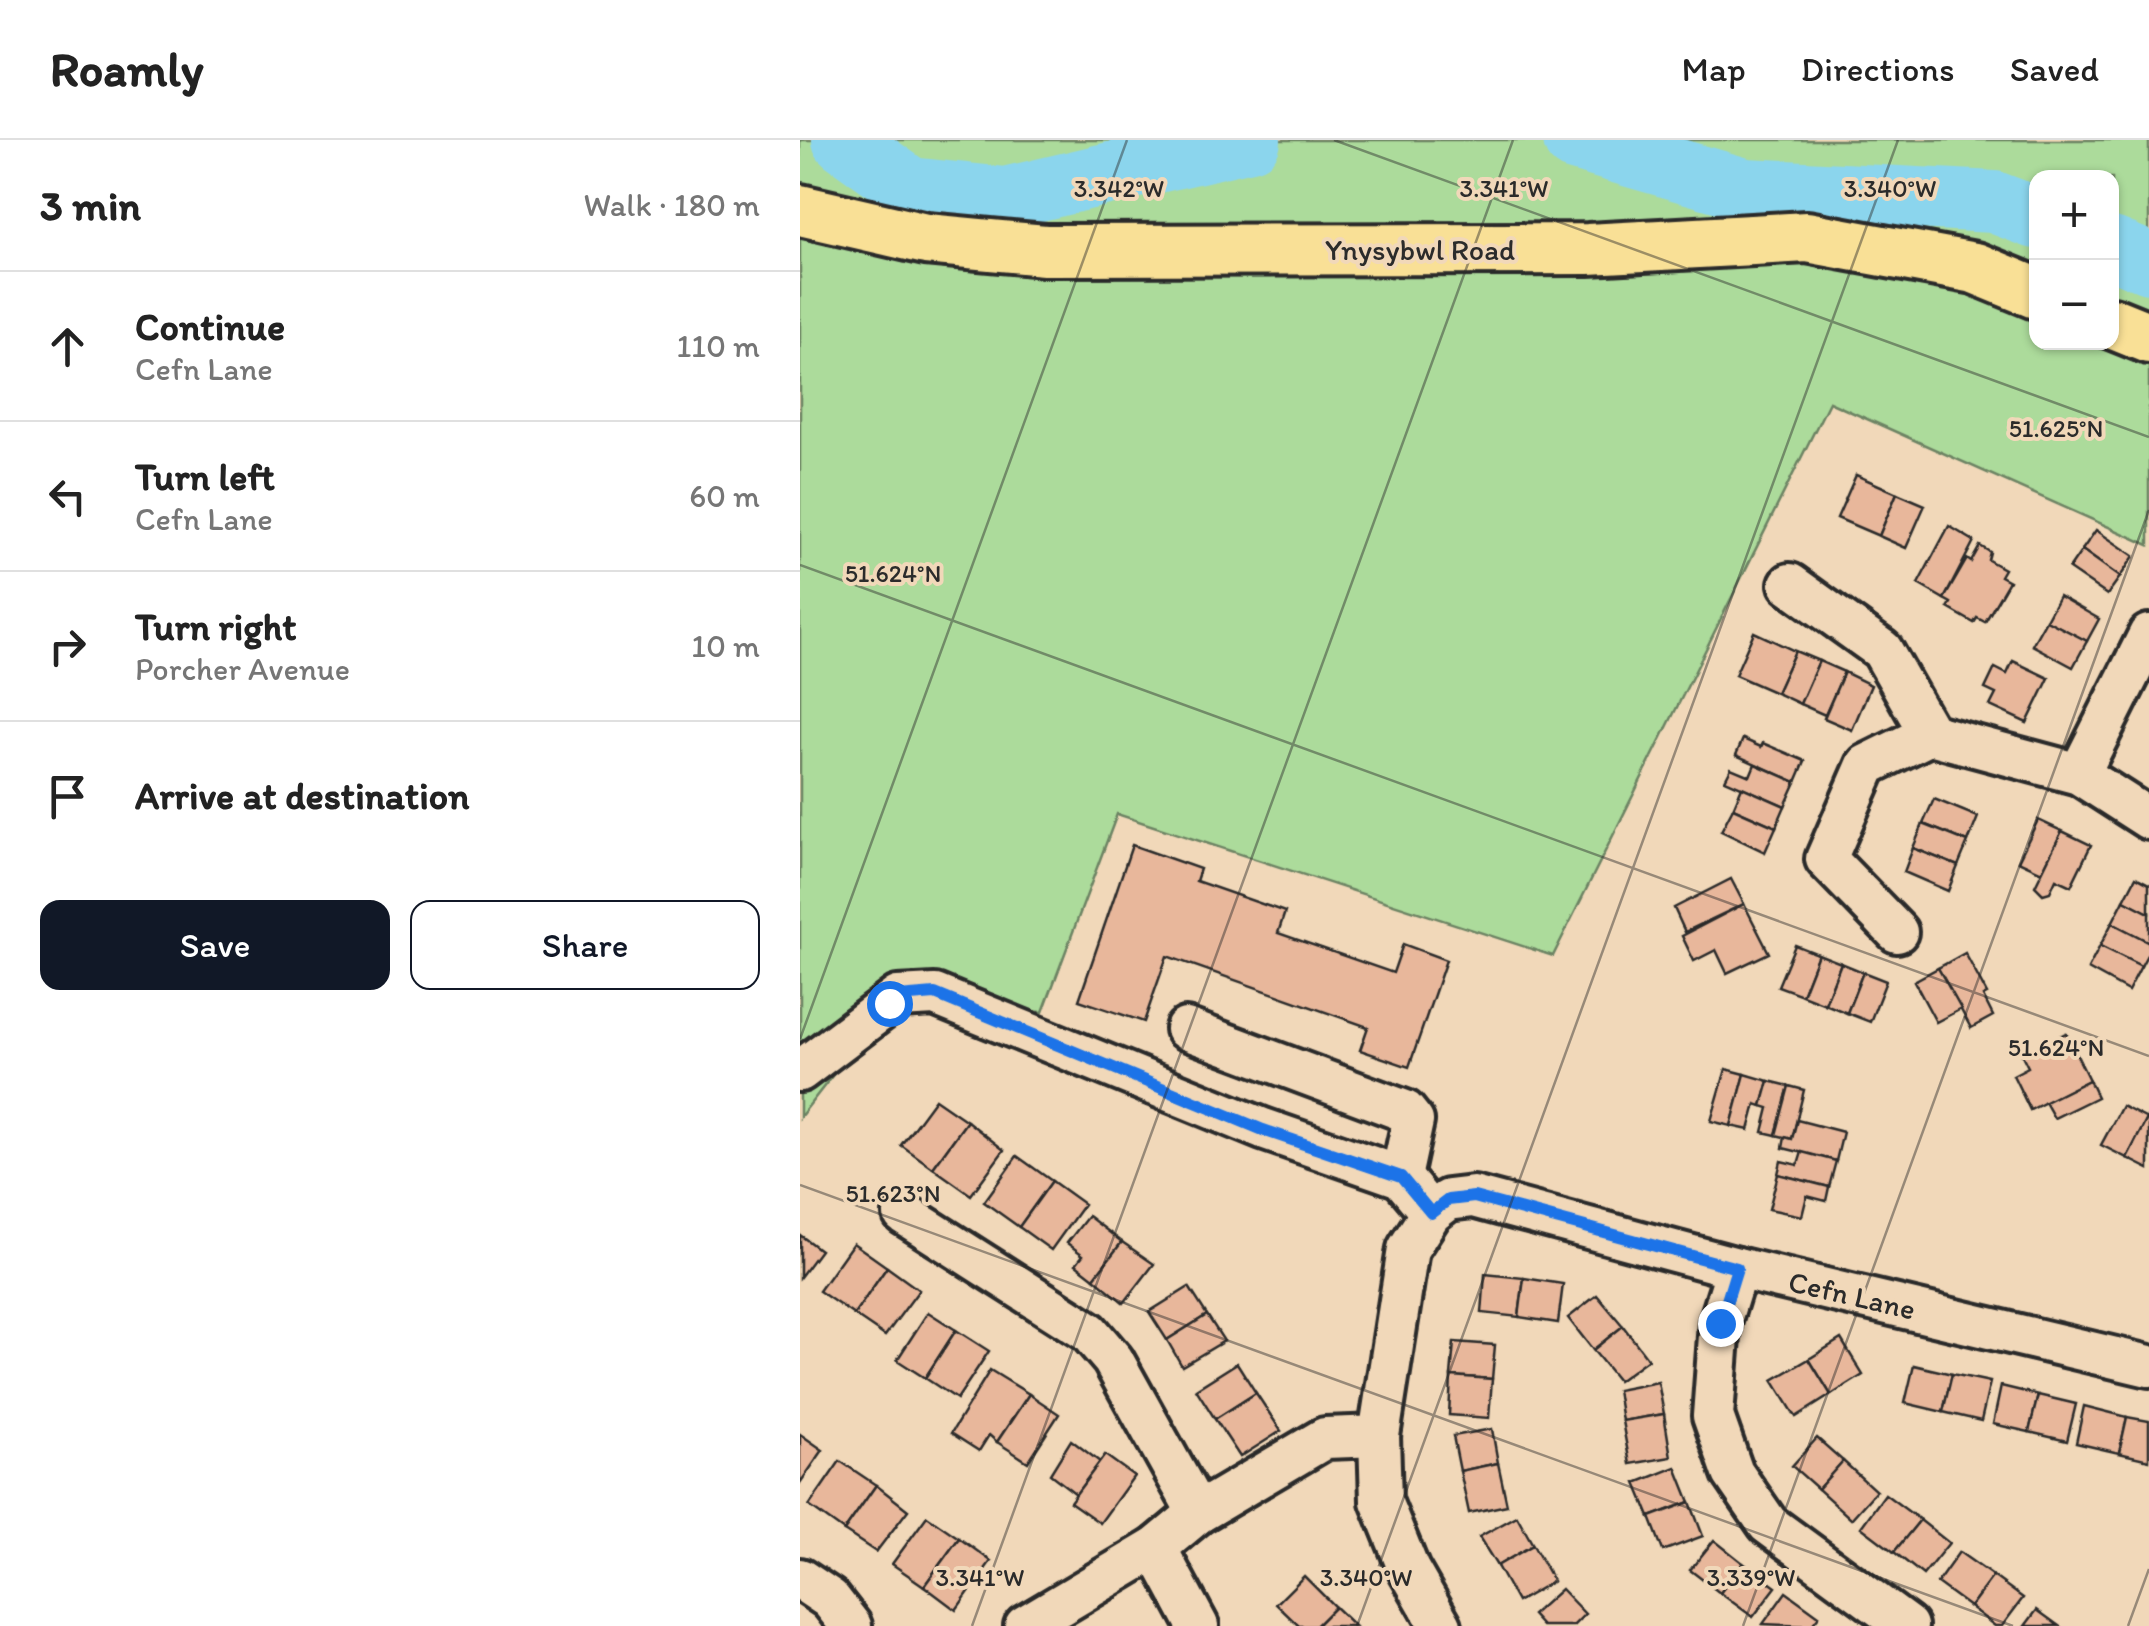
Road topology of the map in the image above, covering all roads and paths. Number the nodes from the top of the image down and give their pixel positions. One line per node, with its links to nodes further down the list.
1 (800, 210): 2 (main road, Ynysybwl Road)
2 (2029, 290)
3 (2119, 326): 4 (main road)
4 (2149, 338)
5 (1790, 584): 7 (street)
6 (2149, 635): 8 (street)
7 (1930, 734): 8 (street); 10 (street)
8 (2079, 774): 9 (street)
9 (2149, 819)
10 (1897, 932)
11 (1186, 1030): 13 (street)
12 (800, 1071): 13 (street)
13 (1401, 1177): 14 (street)
14 (1431, 1213): 16 (street, Cefn Lane); 18 (street)
15 (904, 1214): 19 (street)
16 (1737, 1268): 17 (street, Cefn Lane); 26 (street)
17 (2149, 1366)
18 (1378, 1436): 19 (street); 25 (street)
19 (1198, 1513): 20 (street)
20 (1156, 1548): 23 (street); 24 (street)
21 (800, 1579): 22 (street)
22 (851, 1626)
23 (1025, 1626)
24 (1198, 1626)
25 (1441, 1626)
26 (1907, 1626)

